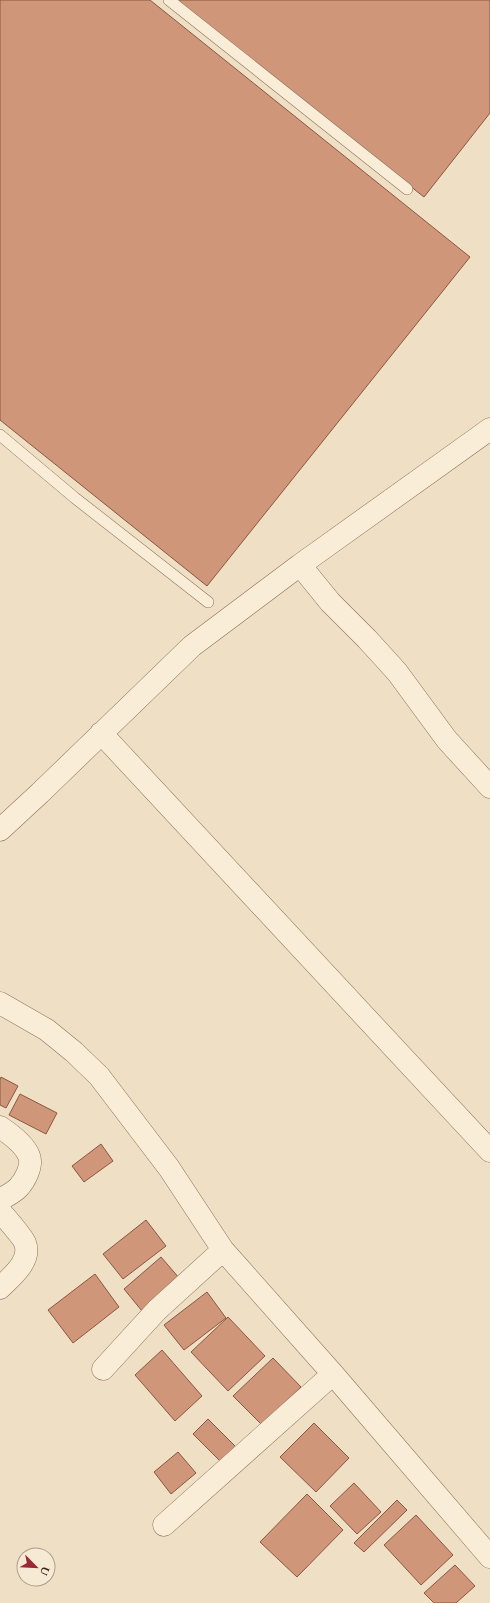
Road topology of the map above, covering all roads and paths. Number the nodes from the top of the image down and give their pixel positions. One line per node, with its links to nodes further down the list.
1 (169, 0): 2 (lane)
2 (407, 189)
3 (490, 429): 5 (street)
4 (0, 435): 6 (lane)
5 (300, 566): 7 (street); 8 (street)
6 (208, 602)
7 (101, 733): 9 (street); 12 (street)
8 (490, 787)
9 (0, 830)
10 (0, 1003): 15 (street)
11 (0, 1127): 13 (street)
12 (490, 1151)
13 (0, 1200)
14 (0, 1211): 16 (street)
15 (223, 1250): 17 (street); 18 (street)
16 (0, 1288)
17 (103, 1368)
18 (333, 1374): 19 (street); 20 (street)
19 (164, 1525)
20 (490, 1557)

